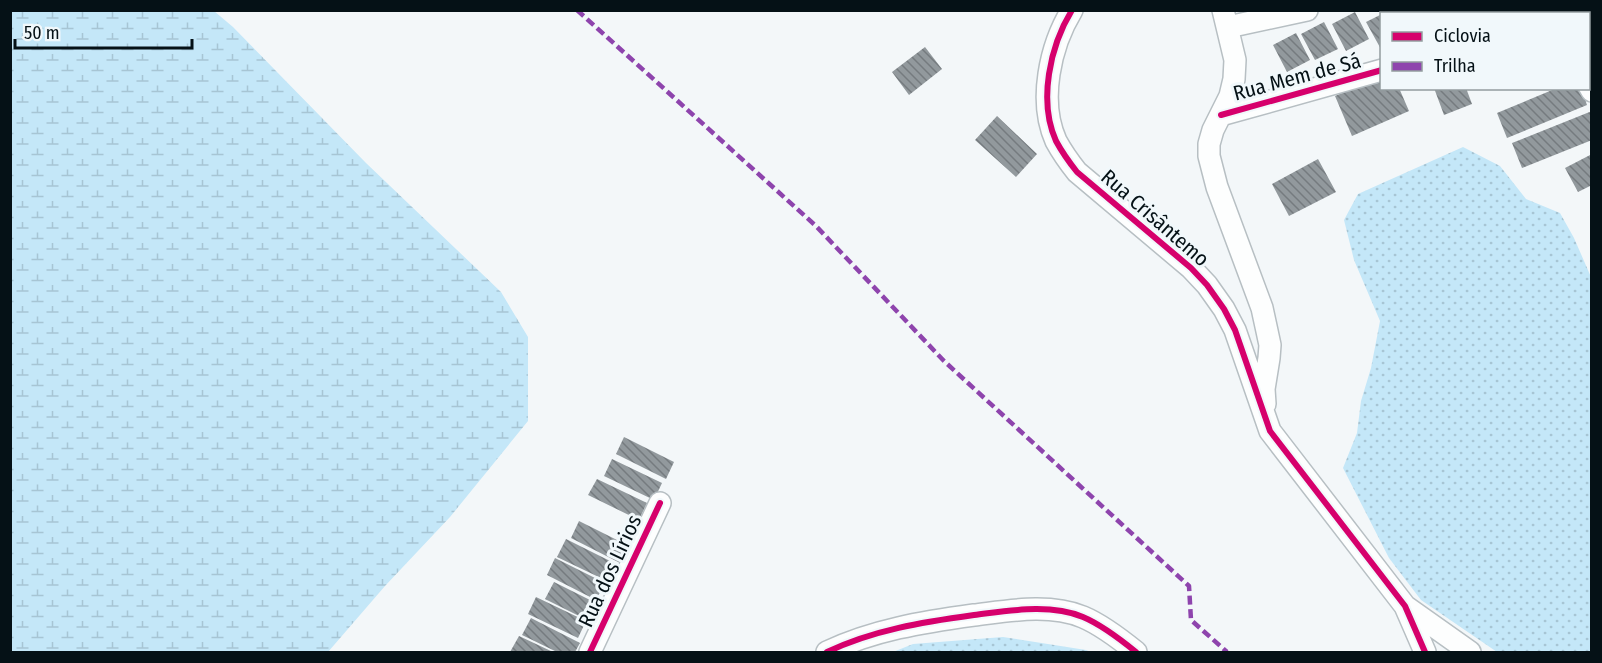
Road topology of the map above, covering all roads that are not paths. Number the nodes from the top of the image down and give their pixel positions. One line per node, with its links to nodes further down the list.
1 (1072, 10): 6 (street, Rua Crisântemo)
2 (1307, 10): 3 (street)
3 (1225, 19): 5 (street)
4 (1380, 71): 5 (street, Rua Mem de Sá)
5 (1221, 115): 6 (street)
6 (1270, 431): 8 (street, Rua Crisântemo)
7 (660, 503): 9 (street, Rua dos Lírios)
8 (1405, 606): 12 (street, Rua Crisântemo); 13 (street, Rua Crisântemo)
9 (590, 652)
10 (827, 652): 11 (street)
11 (1136, 652)
12 (1425, 652)
13 (1470, 652)

